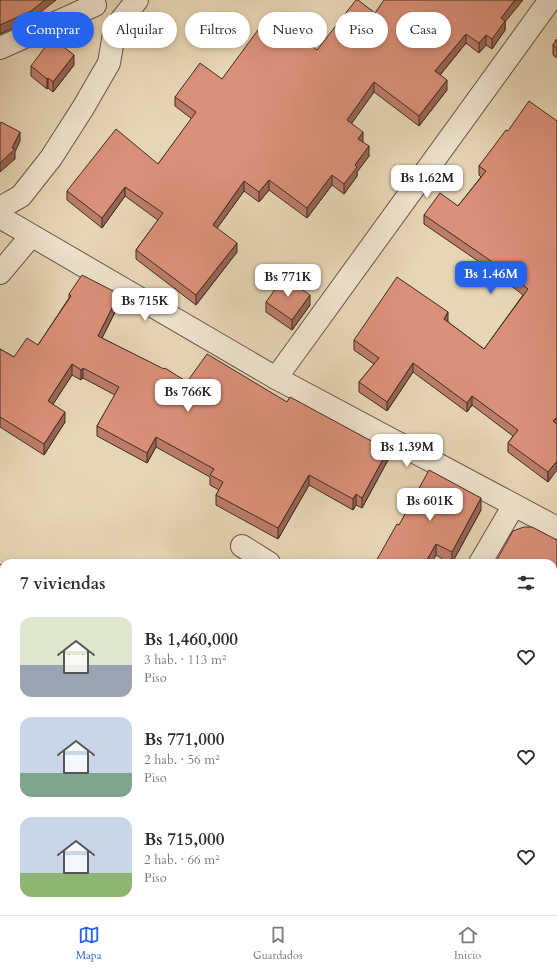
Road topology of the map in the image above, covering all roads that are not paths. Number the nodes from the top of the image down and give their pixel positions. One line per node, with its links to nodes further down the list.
1 (137, 0): 4 (street)
2 (550, 0): 12 (street)
3 (92, 3): 5 (street); 6 (street)
4 (127, 12)
5 (102, 14)
6 (0, 48)
7 (111, 48): 8 (street)
8 (0, 208)
9 (0, 217): 10 (street)
10 (31, 236): 11 (street); 12 (street)
11 (0, 273)
12 (276, 378): 13 (street)
13 (514, 506): 14 (street); 17 (street)
14 (557, 527)
15 (242, 546): 16 (street)
16 (263, 559)
17 (482, 559)

